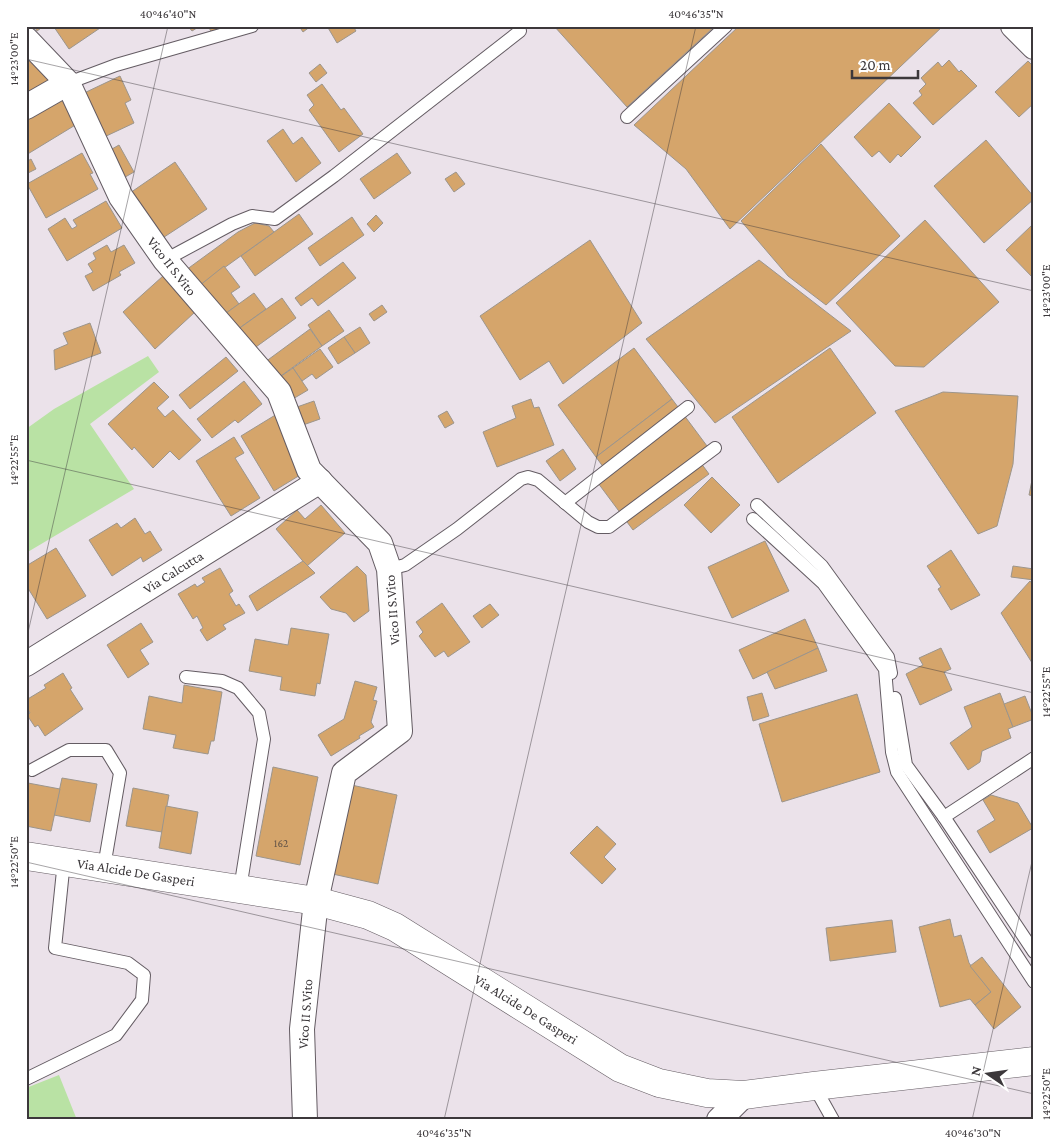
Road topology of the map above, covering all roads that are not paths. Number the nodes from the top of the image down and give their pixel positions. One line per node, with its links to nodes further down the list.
1 (252, 26): 7 (lane)
2 (726, 26): 9 (lane)
3 (1013, 26): 6 (street)
4 (520, 31): 10 (lane)
5 (26, 39): 7 (street, Vico II S.Vito)
6 (1034, 48)
7 (68, 83): 8 (street); 10 (street, Vico II S.Vito)
8 (26, 107)
9 (627, 117)
10 (165, 260): 13 (street, Vico II S.Vito)
11 (688, 407): 14 (lane)
12 (715, 448): 14 (lane)
13 (320, 481): 17 (street, Vico II S.Vito); 18 (street, Via Calcutta)
14 (565, 503): 17 (lane)
15 (757, 505): 22 (lane)
16 (752, 520): 29 (lane)
17 (389, 569): 27 (street, Vico II S.Vito)
18 (26, 664)
19 (186, 677): 26 (lane)
20 (1034, 758): 22 (lane)
21 (32, 770): 25 (lane)
22 (944, 818): 28 (lane)
23 (26, 856): 24 (street, Via Alcide De Gasperi)
24 (64, 861): 25 (street, Via Alcide De Gasperi); 31 (lane)
25 (104, 867): 26 (street, Via Alcide De Gasperi)
26 (240, 889): 27 (street, Via Alcide De Gasperi)
27 (316, 901): 33 (street, Via Alcide De Gasperi); 34 (street, Vico II S.Vito)
28 (1034, 952)
29 (1034, 982)
30 (1034, 1061): 32 (street, Via Alcide De Gasperi)
31 (26, 1079)
32 (814, 1086): 33 (street, Via Alcide De Gasperi); 36 (lane)
33 (744, 1095): 35 (street)
34 (305, 1120)
35 (719, 1120)
36 (833, 1120)

